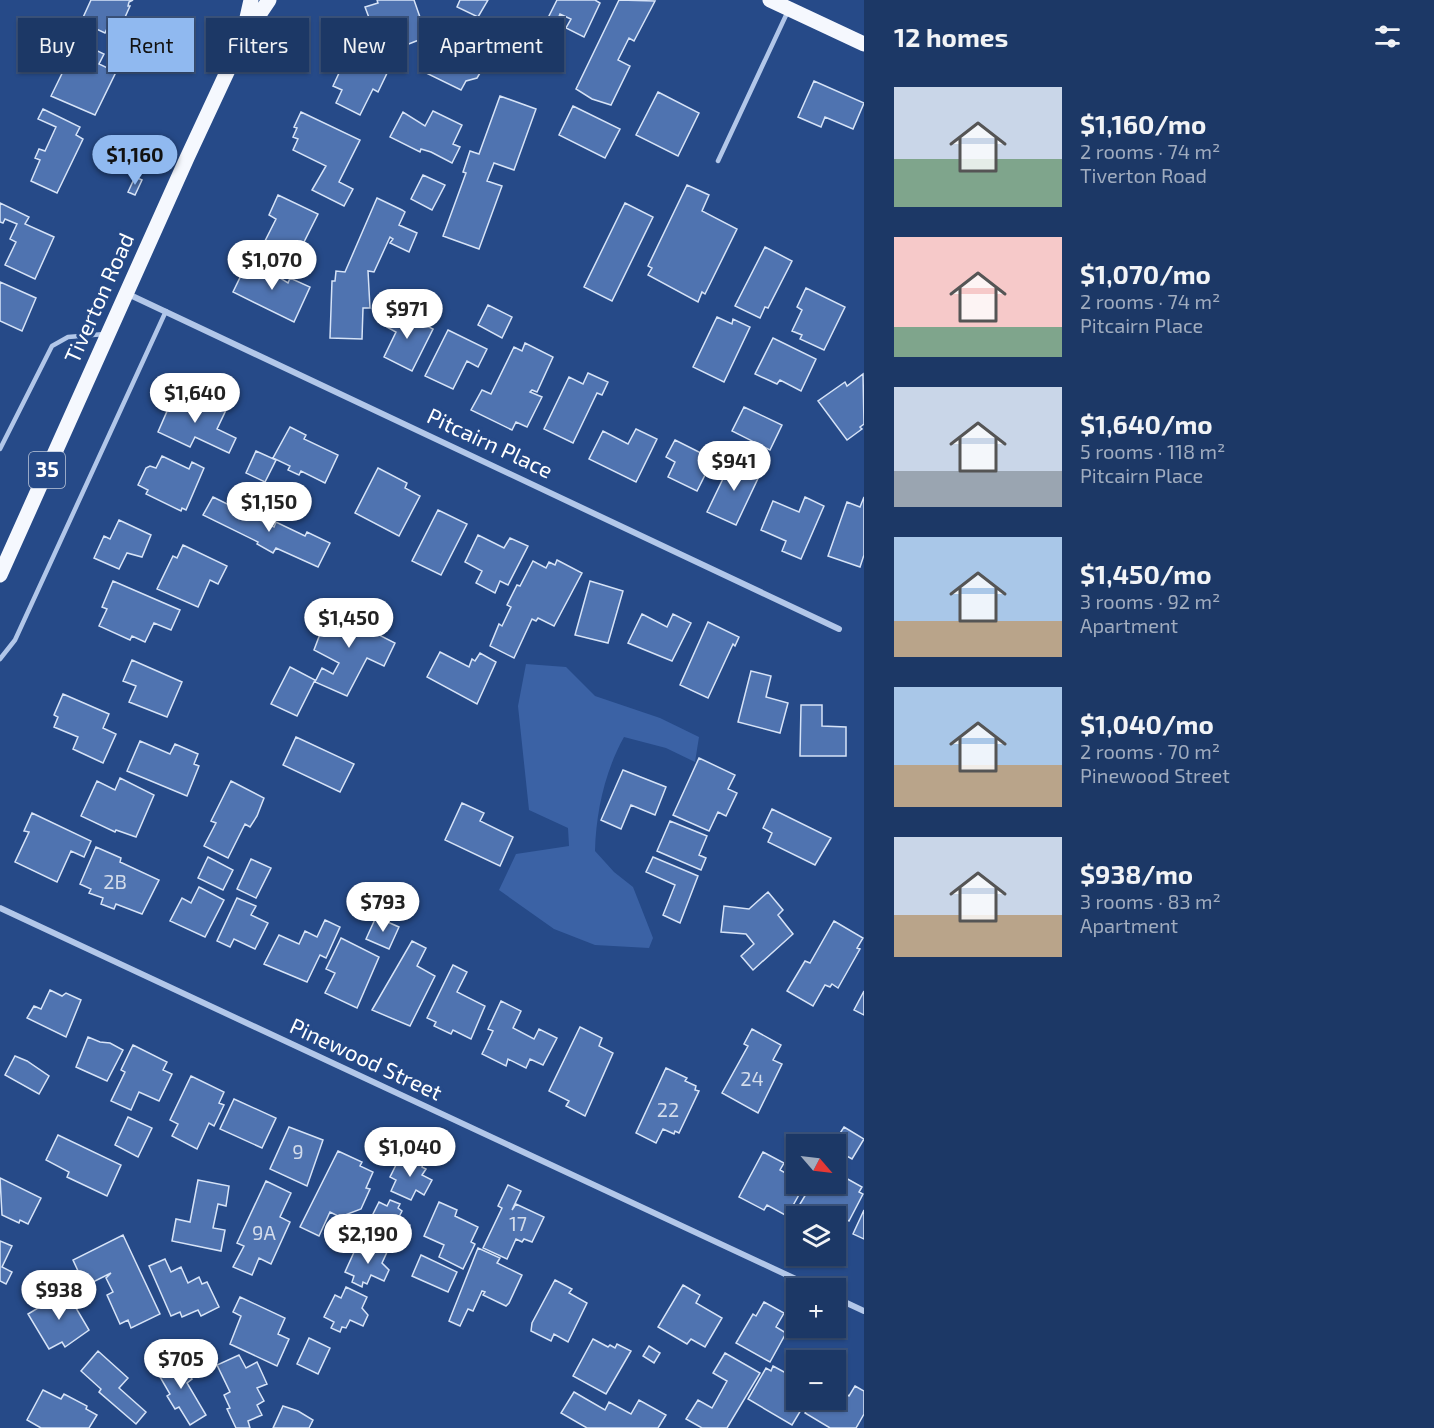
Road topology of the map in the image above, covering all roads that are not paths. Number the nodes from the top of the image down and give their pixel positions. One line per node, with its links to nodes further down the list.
1 (251, 0): 5 (main road, Tiverton Road / 35)
2 (269, 0): 6 (main road, Tiverton Road / 35)
3 (770, 0): 4 (main road)
4 (789, 9): 7 (main road); 9 (lane)
5 (247, 18)
6 (257, 18)
7 (864, 44)
8 (227, 72): 10 (main road, Tiverton Road / 35)
9 (718, 161)
10 (125, 292): 11 (street, Pitcairn Place); 12 (main road, Tiverton Road / 35)
11 (166, 311): 15 (street, Pitcairn Place); 16 (lane)
12 (109, 333): 13 (lane); 14 (main road, Tiverton Road / 35)
13 (0, 449)
14 (0, 575)
15 (839, 629)
16 (0, 659)
17 (0, 908): 18 (street, Pinewood Street)
18 (794, 1278)
19 (846, 1303): 20 (street)
20 (864, 1311)

